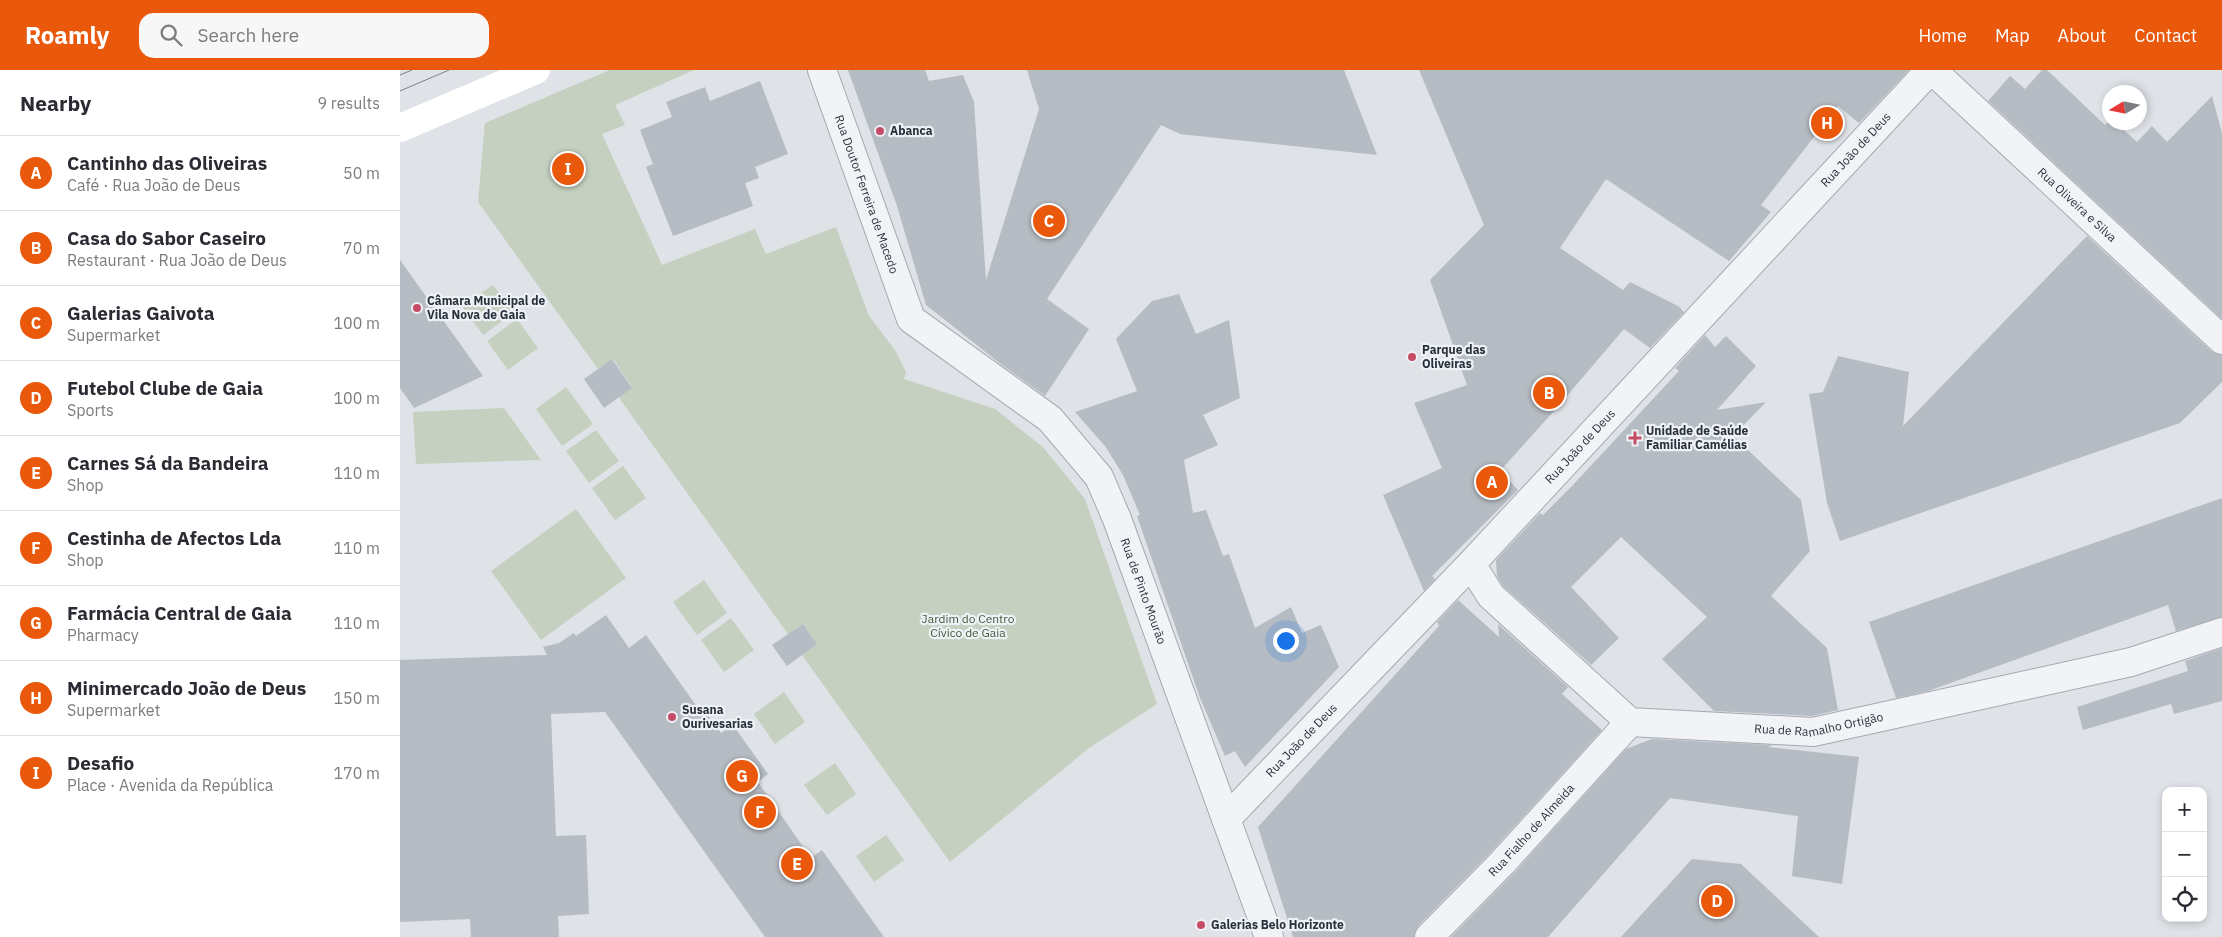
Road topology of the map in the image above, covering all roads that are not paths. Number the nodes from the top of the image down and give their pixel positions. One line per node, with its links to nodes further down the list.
1 (536, 70): 4 (main road)
2 (822, 70): 5 (street, Rua Doutor Ferreira de Macedo)
3 (1931, 70): 6 (street, Rua Oliveira e Silva); 7 (street, Rua João de Deus)
4 (400, 128)
5 (911, 319): 10 (street, Rua de Pinto Mourão)
6 (2222, 340)
7 (1471, 564): 9 (street); 10 (street, Rua João de Deus)
8 (2222, 632): 9 (street, Rua de Ramalho Ortigão)
9 (1630, 722): 12 (street, Rua Fialho de Almeida)
10 (1226, 819): 11 (street, Rua de Pinto Mourão)
11 (1269, 937)
12 (1429, 937)

